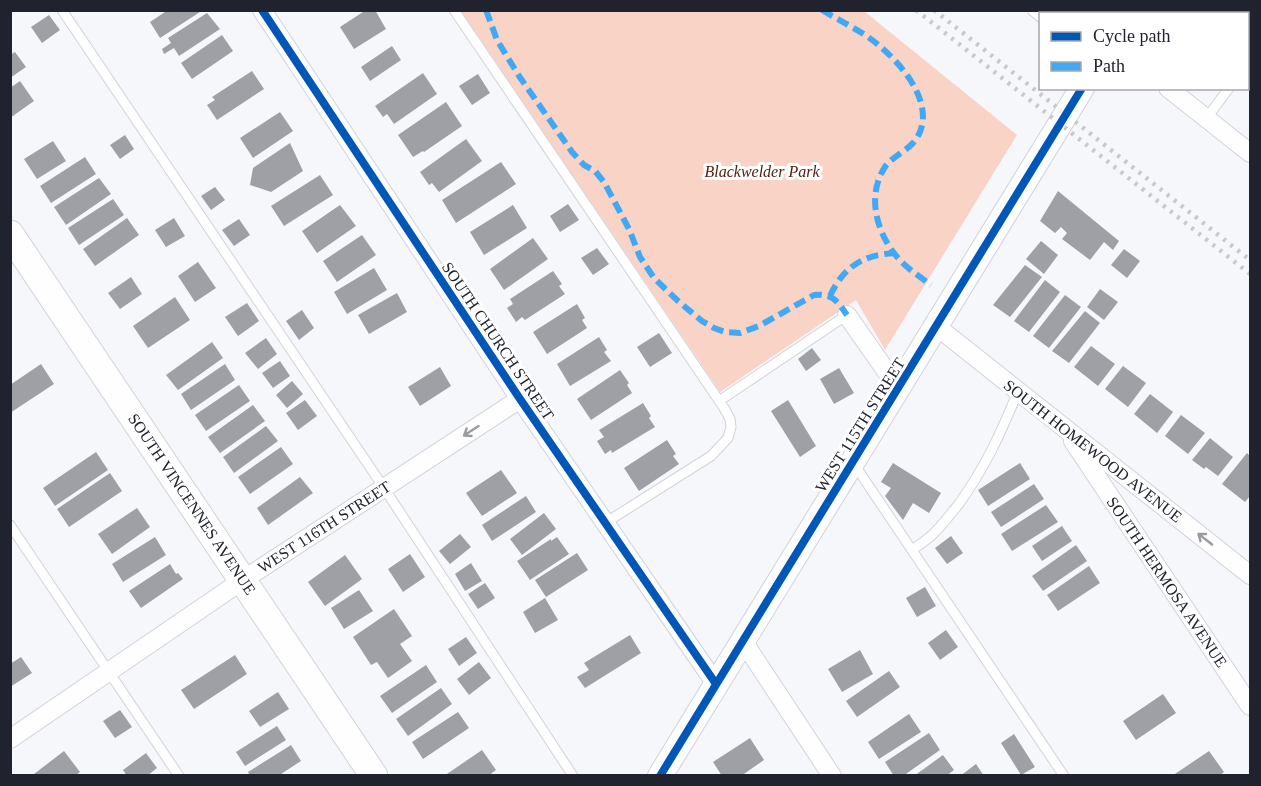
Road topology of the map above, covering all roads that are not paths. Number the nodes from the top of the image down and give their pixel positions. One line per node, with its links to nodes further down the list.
1 (62, 10): 18 (lane)
2 (262, 10): 14 (street, SOUTH CHURCH STREET)
3 (454, 10): 15 (lane)
4 (1081, 90): 11 (street, WEST 115TH STREET)
5 (1170, 90): 7 (street)
6 (1228, 90): 7 (lane)
7 (1206, 119): 8 (street)
8 (1251, 153)
9 (10, 234): 23 (main road, SOUTH VINCENNES AVENUE)
10 (847, 315): 12 (street); 15 (lane)
11 (936, 326): 12 (street, WEST 115TH STREET); 13 (street, SOUTH HOMEWOOD AVENUE)
12 (898, 388): 17 (street, WEST 115TH STREET)
13 (1018, 391): 16 (street, SOUTH HOMEWOOD AVENUE); 21 (lane)
14 (520, 399): 18 (street, WEST 116TH STREET, one-way to 18); 19 (street, SOUTH CHURCH STREET)
15 (719, 401): 19 (lane)
16 (1064, 428): 22 (street, SOUTH HOMEWOOD AVENUE, one-way to 16); 27 (street, SOUTH HERMOSA AVENUE)
17 (853, 462): 21 (lane); 24 (street, WEST 115TH STREET)
18 (384, 488): 23 (street, WEST 116TH STREET); 31 (lane)
19 (605, 523): 26 (street, SOUTH CHURCH STREET)
20 (10, 525): 25 (lane)
21 (912, 550): 34 (lane)
22 (1251, 575)
23 (243, 580): 25 (street, WEST 116TH STREET); 30 (main road, SOUTH VINCENNES AVENUE)
24 (743, 641): 26 (street, WEST 115TH STREET); 33 (street)
25 (109, 672): 28 (street, WEST 116TH STREET); 29 (lane)
26 (716, 684): 32 (street, WEST 115TH STREET)
27 (1251, 706)
28 (10, 739)
29 (179, 776)
30 (374, 776)
31 (573, 776)
32 (660, 776)
33 (832, 776)
34 (1064, 776)

